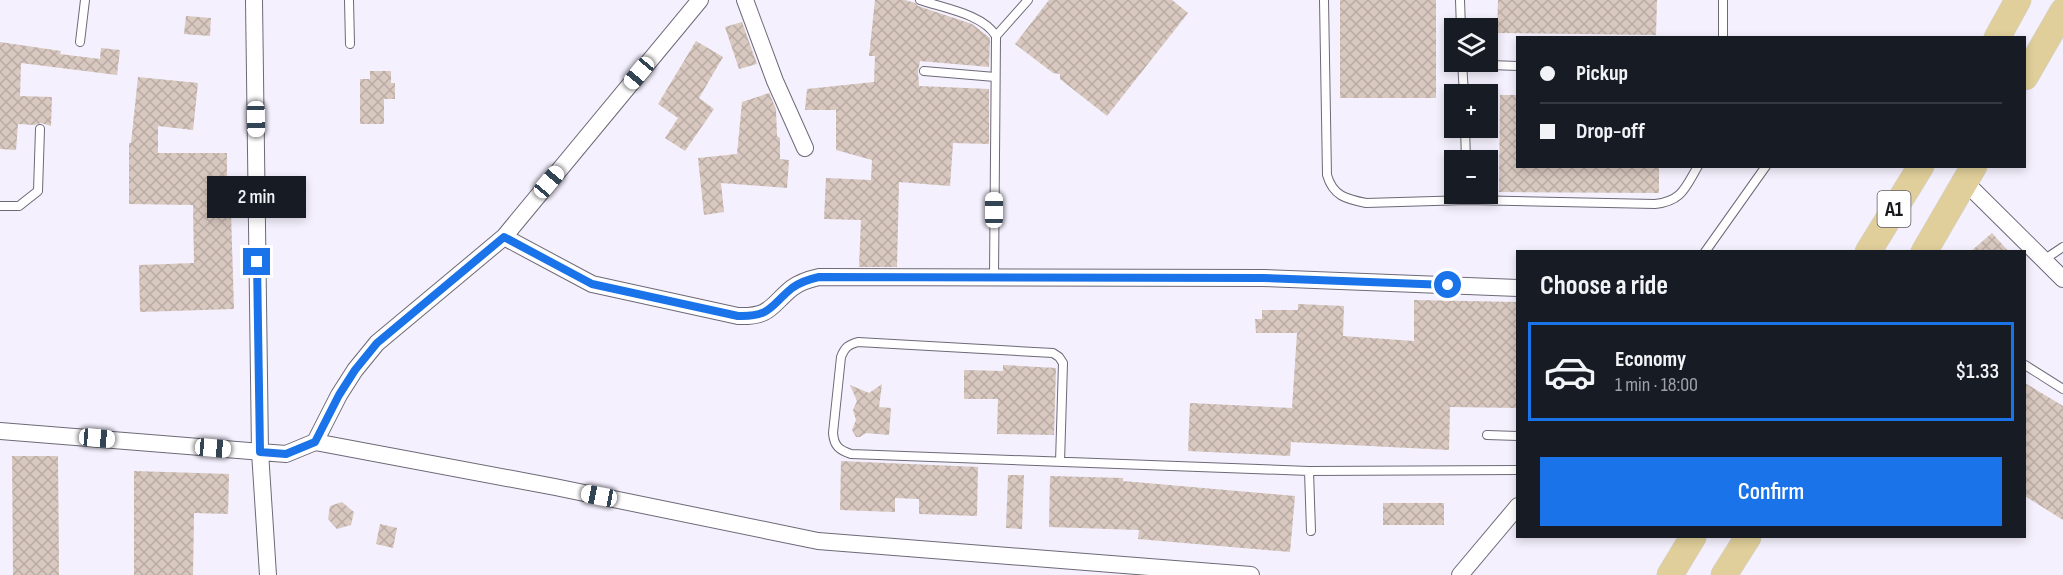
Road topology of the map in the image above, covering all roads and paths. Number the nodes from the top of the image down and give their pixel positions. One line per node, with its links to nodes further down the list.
1 (85, 0): 17 (lane)
2 (254, 0): 48 (street)
3 (350, 0): 18 (lane)
4 (700, 0): 33 (street)
5 (745, 0): 25 (street)
6 (920, 0): 14 (lane)
7 (1028, 0): 14 (lane)
8 (1324, 0): 30 (lane)
9 (1460, 0): 13 (lane)
10 (1723, 0): 15 (lane)
11 (2018, 0): 16 (main road)
12 (2063, 11): 22 (main road)
13 (1461, 18)
14 (996, 36): 23 (lane)
15 (1723, 36)
16 (1998, 36)
17 (80, 42)
18 (350, 44)
19 (1498, 65): 20 (lane)
20 (1516, 66)
21 (924, 71): 23 (lane)
22 (2026, 75)
23 (995, 77): 39 (lane)
24 (40, 129): 32 (lane)
25 (805, 148)
26 (1697, 168): 31 (lane)
27 (1765, 168): 35 (lane)
28 (1920, 168): 36 (main road, A1)
29 (1970, 174): 37 (main road, A1); 38 (street)
30 (1444, 198)
31 (1498, 198)
32 (0, 206)
33 (504, 237): 39 (street); 47 (street)
34 (2063, 247): 38 (lane)
35 (1706, 250)
36 (1869, 250)
37 (1925, 250)
38 (2045, 259): 40 (street)
39 (994, 277): 41 (street)
40 (2063, 279)
41 (1516, 288)
42 (2026, 366): 43 (lane)
43 (2063, 389)
44 (0, 431): 48 (street)
45 (1487, 435): 46 (lane)
46 (1516, 436)
47 (315, 442): 48 (street); 57 (street)
48 (260, 452): 56 (street)
49 (1060, 462): 49 (lane); 51 (lane)
50 (1516, 470): 51 (lane)
51 (1309, 471): 53 (lane)
52 (1516, 508): 58 (street)
53 (1311, 531)
54 (1692, 538): 59 (main road)
55 (1747, 538): 60 (main road)
56 (268, 575)
57 (1251, 575)
58 (1460, 575)
59 (1670, 575)
60 (1724, 575)

